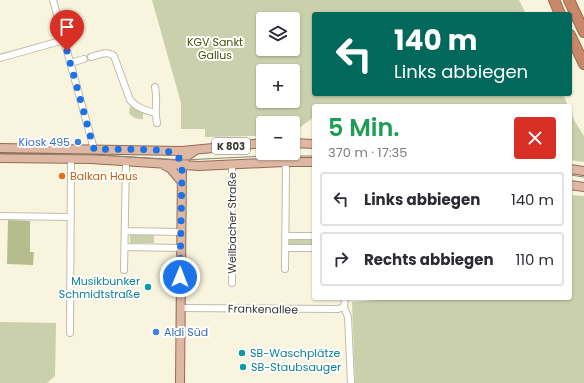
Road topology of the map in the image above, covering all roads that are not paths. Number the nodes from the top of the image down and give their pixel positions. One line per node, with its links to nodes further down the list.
1 (53, 0): 7 (street)
2 (554, 0): 4 (highway)
3 (569, 0): 5 (highway)
4 (559, 12)
5 (584, 32)
6 (572, 39): 10 (highway)
7 (64, 40): 8 (street); 9 (street)
8 (0, 58)
9 (70, 63): 12 (street); 18 (street)
10 (584, 64)
11 (155, 87): 12 (street)
12 (154, 113): 13 (street)
13 (157, 123)
14 (300, 143): 15 (main road)
15 (312, 144)
16 (256, 145): 19 (main road, K 803)
17 (0, 148): 18 (main road)
18 (94, 149): 20 (main road)
19 (199, 149): 20 (main road); 28 (main road)
20 (163, 150): 28 (main road)
21 (0, 158): 22 (main road)
22 (71, 159): 23 (main road); 35 (street)
23 (126, 161): 26 (main road); 36 (street)
24 (284, 162): 25 (main road); 27 (main road); 38 (street)
25 (312, 162)
26 (158, 163): 28 (main road); 31 (main road)
27 (232, 164): 28 (main road); 46 (street, Weilbacher Straße)
28 (182, 165): 31 (main road)
29 (572, 169): 30 (main road)
30 (584, 171)
31 (182, 182): 37 (main road)
32 (572, 186): 33 (main road)
33 (584, 187)
34 (0, 216): 35 (street)
35 (70, 217): 50 (street)
36 (125, 231): 37 (street); 40 (street)
37 (181, 232): 41 (main road)
38 (285, 236): 39 (street); 42 (street)
39 (312, 236)
40 (125, 247): 41 (street); 45 (street)
41 (181, 248): 49 (main road)
42 (285, 248): 43 (street); 44 (street)
43 (312, 248)
44 (285, 269)
45 (124, 270)
46 (232, 283)
47 (346, 300): 48 (street)
48 (344, 307): 49 (street, Frankenallee); 52 (street)
49 (180, 308): 51 (main road)
50 (70, 333)
51 (180, 383)
52 (352, 383)

